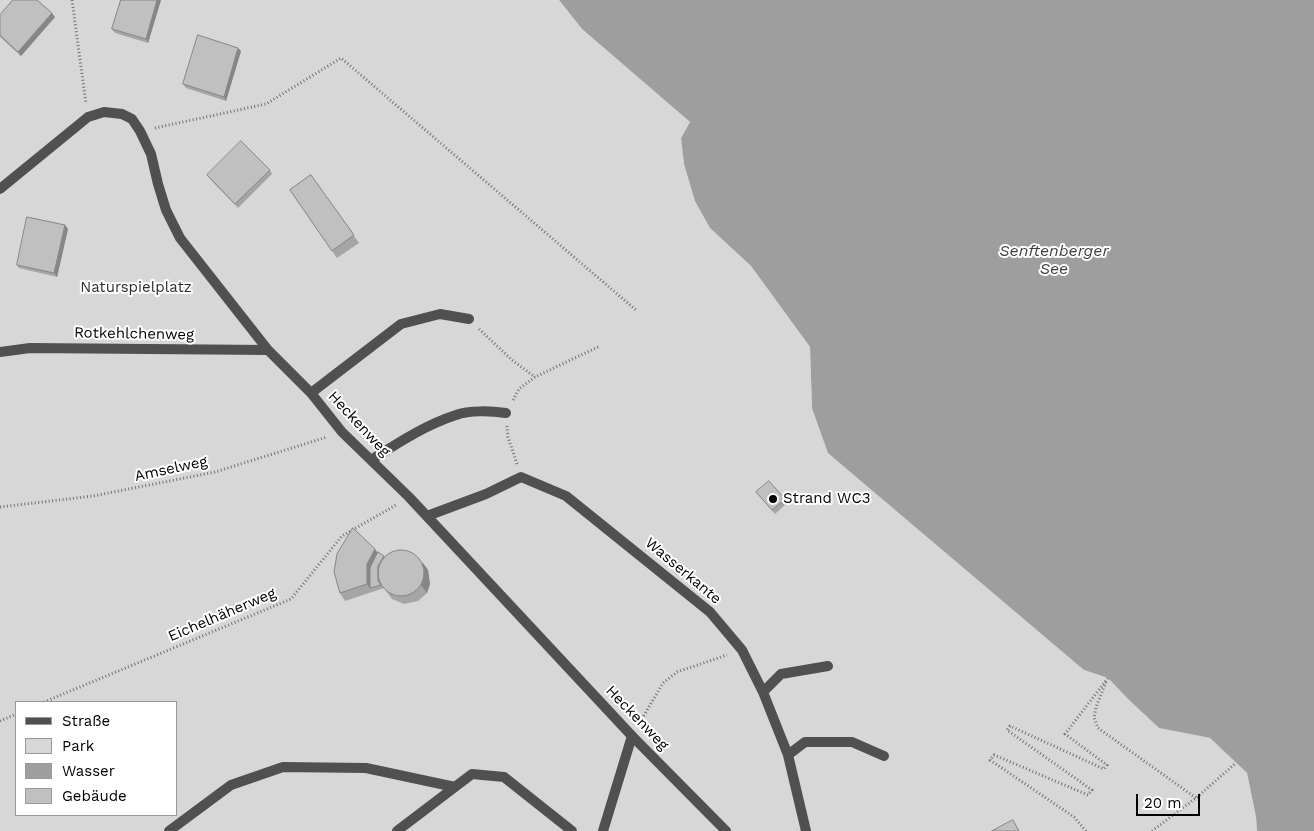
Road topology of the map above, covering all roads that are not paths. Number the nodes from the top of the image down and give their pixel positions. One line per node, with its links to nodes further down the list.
1 (0, 189): 3 (street, Heckenweg)
2 (470, 319): 5 (street)
3 (268, 350): 4 (street, Rotkehlchenweg); 5 (street, Heckenweg)
4 (0, 352)
5 (311, 393): 7 (street, Heckenweg)
6 (506, 413): 7 (street)
7 (370, 460): 8 (street, Heckenweg)
8 (426, 516): 10 (street, Wasserkante); 11 (street, Heckenweg)
9 (828, 666): 10 (street)
10 (763, 692): 12 (street, Wasserkante)
11 (632, 736): 18 (street); 19 (street, Heckenweg)
12 (788, 755): 13 (street); 20 (street, Wasserkante)
13 (884, 756)
14 (455, 787): 15 (street); 16 (street); 17 (street)
15 (170, 831)
16 (396, 831)
17 (572, 831)
18 (603, 831)
19 (726, 831)
20 (806, 831)

